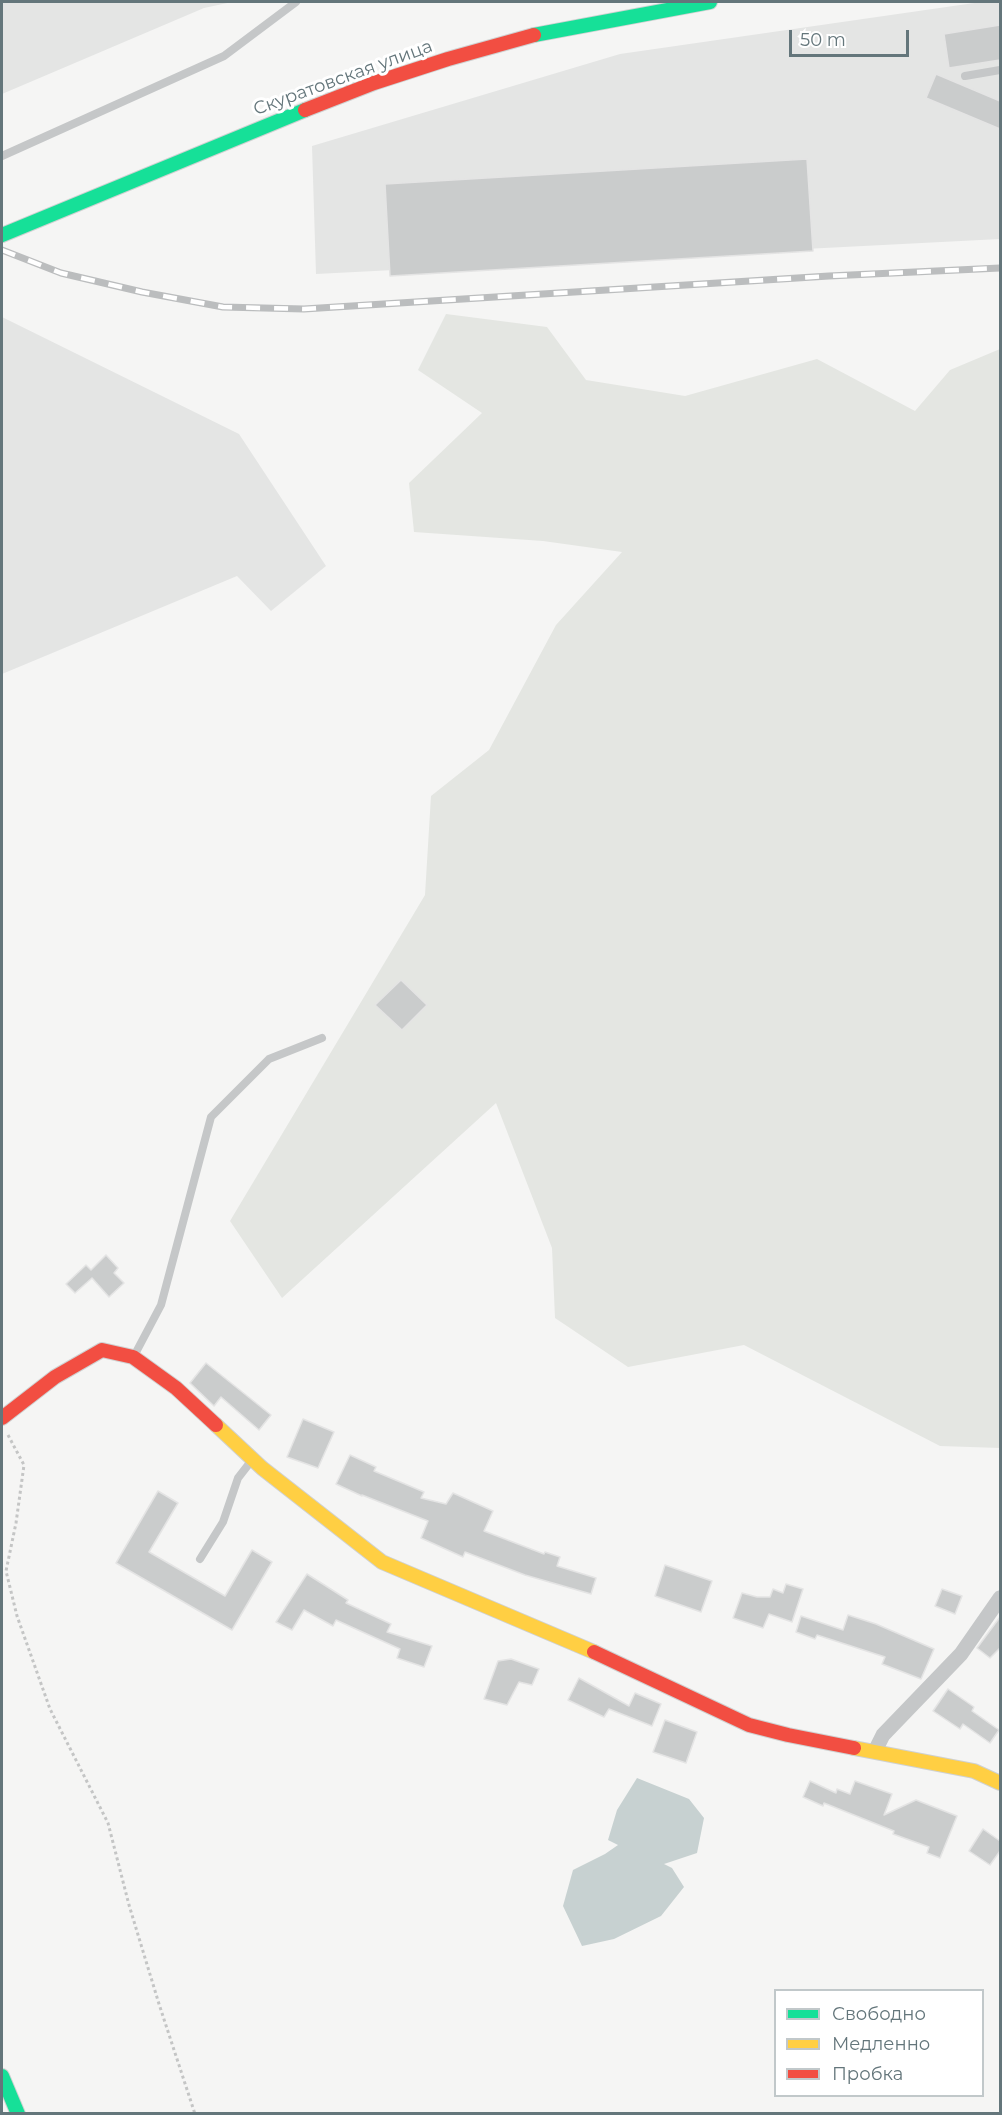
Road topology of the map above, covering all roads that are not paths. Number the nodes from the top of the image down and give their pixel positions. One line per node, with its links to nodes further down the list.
1 (296, 2): 5 (lane)
2 (706, 2): 6 (street, Скуратовская улица)
3 (1000, 70): 4 (lane)
4 (965, 76)
5 (2, 156)
6 (2, 235)
7 (322, 1038): 8 (lane)
8 (133, 1357): 9 (street); 10 (street)
9 (2, 1418)
10 (253, 1459): 11 (lane); 13 (street)
11 (200, 1559)
12 (1000, 1598): 13 (street)
13 (875, 1751): 14 (street)
14 (1000, 1783)
15 (2, 2076): 16 (street)
16 (18, 2114)

